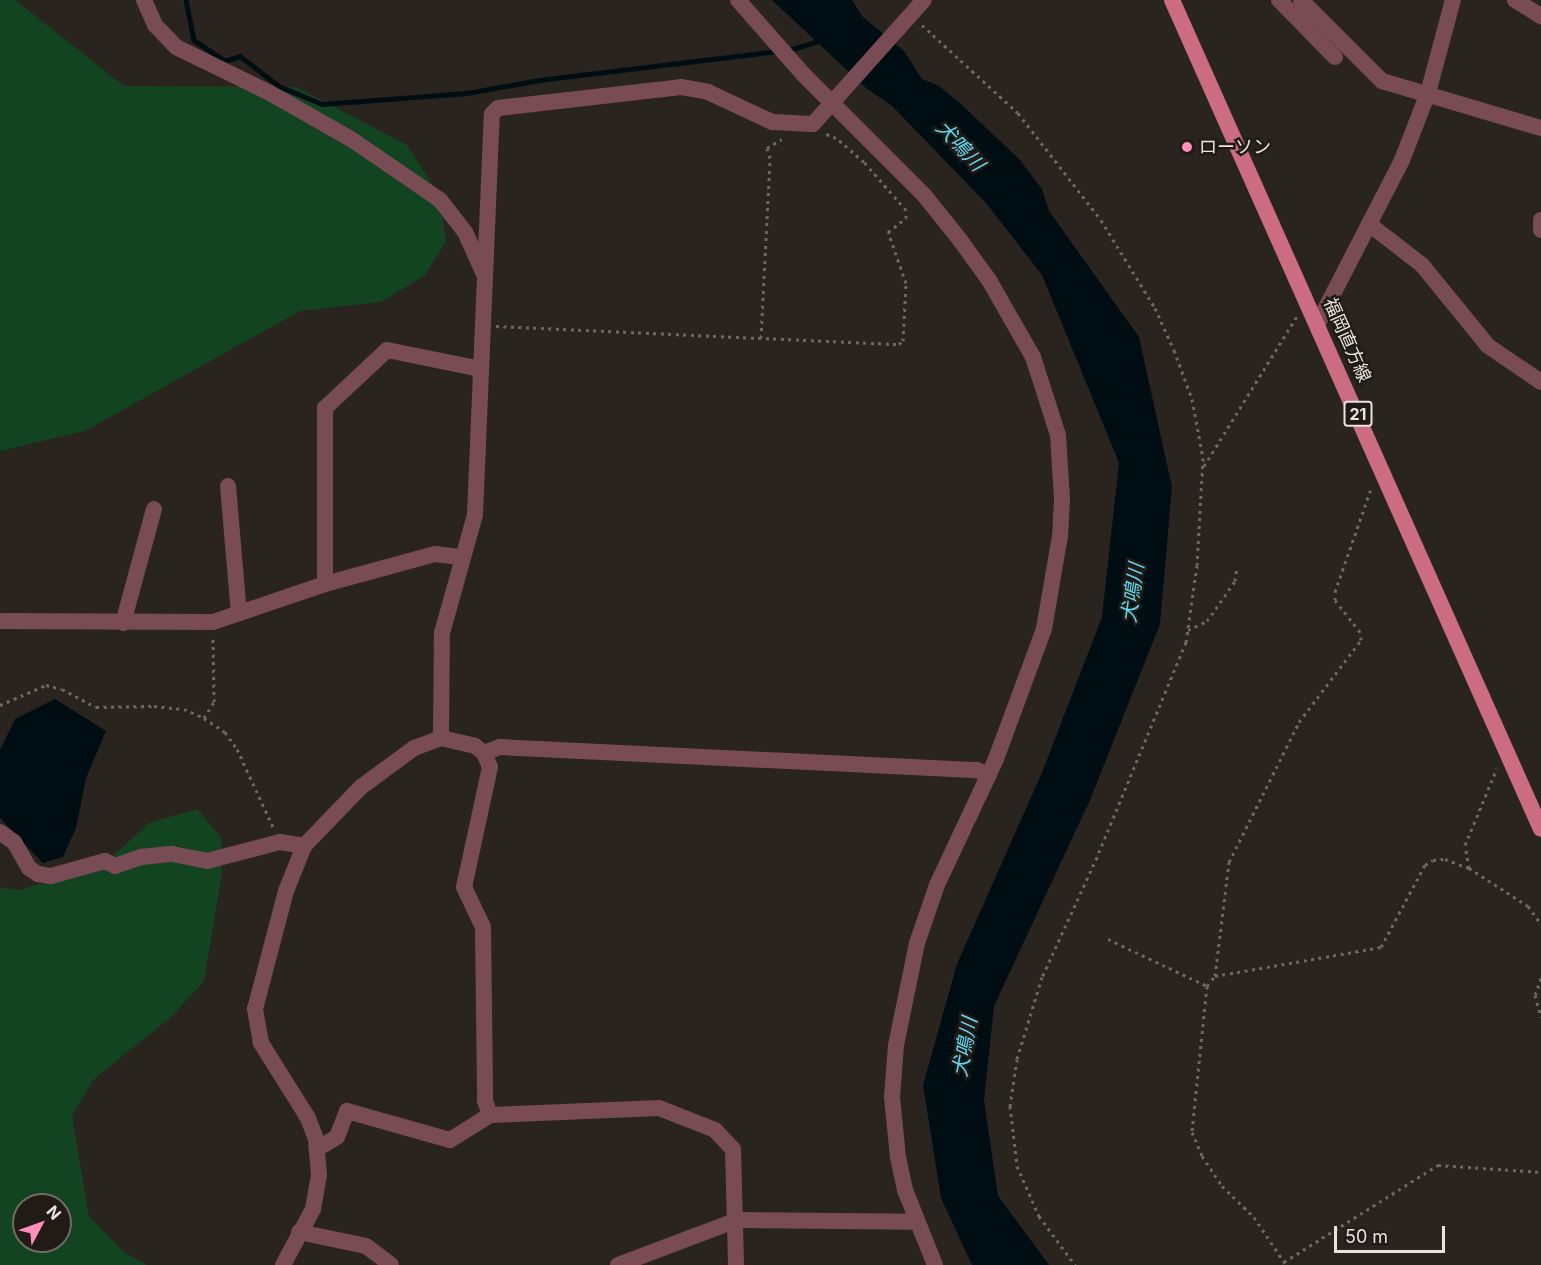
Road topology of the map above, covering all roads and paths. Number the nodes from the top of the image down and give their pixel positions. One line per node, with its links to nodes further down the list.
1 (144, 0): 20 (street)
2 (738, 0): 13 (street)
3 (924, 0): 9 (street)
4 (1172, 0): 21 (main road, 福岡直方線 / 21)
5 (1279, 0): 11 (street)
6 (1301, 0): 12 (street)
7 (1454, 0): 12 (street)
8 (1515, 0): 10 (street)
9 (910, 16): 13 (street); 27 (path)
10 (1541, 16)
11 (1335, 57)
12 (1428, 93): 14 (street); 18 (street)
13 (832, 103): 20 (street); 44 (street)
14 (1541, 128)
15 (819, 133): 24 (path)
16 (787, 139): 24 (path)
17 (1541, 220): 19 (street)
18 (1369, 224): 22 (street); 26 (street)
19 (1541, 230)
20 (485, 275): 23 (street)
21 (1309, 304): 22 (main road, 福岡直方線 / 21); 27 (path)
22 (1318, 323): 28 (main road, 福岡直方線 / 21)
23 (483, 325): 24 (path); 25 (street)
24 (761, 338)
25 (480, 369): 31 (street); 33 (street)
26 (1541, 382)
27 (1203, 467): 38 (path)
28 (1383, 470): 43 (main road, 福岡直方線 / 21); 52 (path)
29 (228, 486): 34 (street)
30 (154, 509): 37 (street)
31 (460, 557): 33 (street); 41 (street)
32 (1238, 567): 38 (path)
33 (325, 584): 34 (street)
34 (239, 614): 36 (street)
35 (0, 621): 37 (street)
36 (213, 622): 37 (street); 40 (path)
37 (123, 623)
38 (1188, 630): 68 (path)
39 (0, 705): 40 (path)
40 (204, 718): 47 (path)
41 (441, 738): 42 (street); 48 (street)
42 (484, 753): 44 (street); 56 (street)
43 (1511, 759): 45 (main road, 福岡直方線 / 21); 49 (path)
44 (989, 776): 60 (street)
45 (1541, 829)
46 (0, 832): 47 (street)
47 (280, 842): 48 (street)
48 (304, 846): 57 (street)
49 (1469, 868): 50 (path); 52 (path)
50 (1541, 924)
51 (1108, 939): 54 (path)
52 (1215, 976): 54 (path)
53 (1541, 978): 55 (path)
54 (1207, 986): 62 (path)
55 (1541, 1017)
56 (490, 1115): 57 (street); 59 (street)
57 (317, 1149): 61 (street)
58 (1541, 1172): 62 (path)
59 (738, 1220): 60 (street); 65 (street); 66 (street)
60 (916, 1222): 67 (street)
61 (298, 1232): 63 (street); 64 (street)
62 (1285, 1263)
63 (283, 1265)
64 (391, 1265)
65 (618, 1265)
66 (736, 1265)
67 (934, 1265)
68 (1075, 1265)

